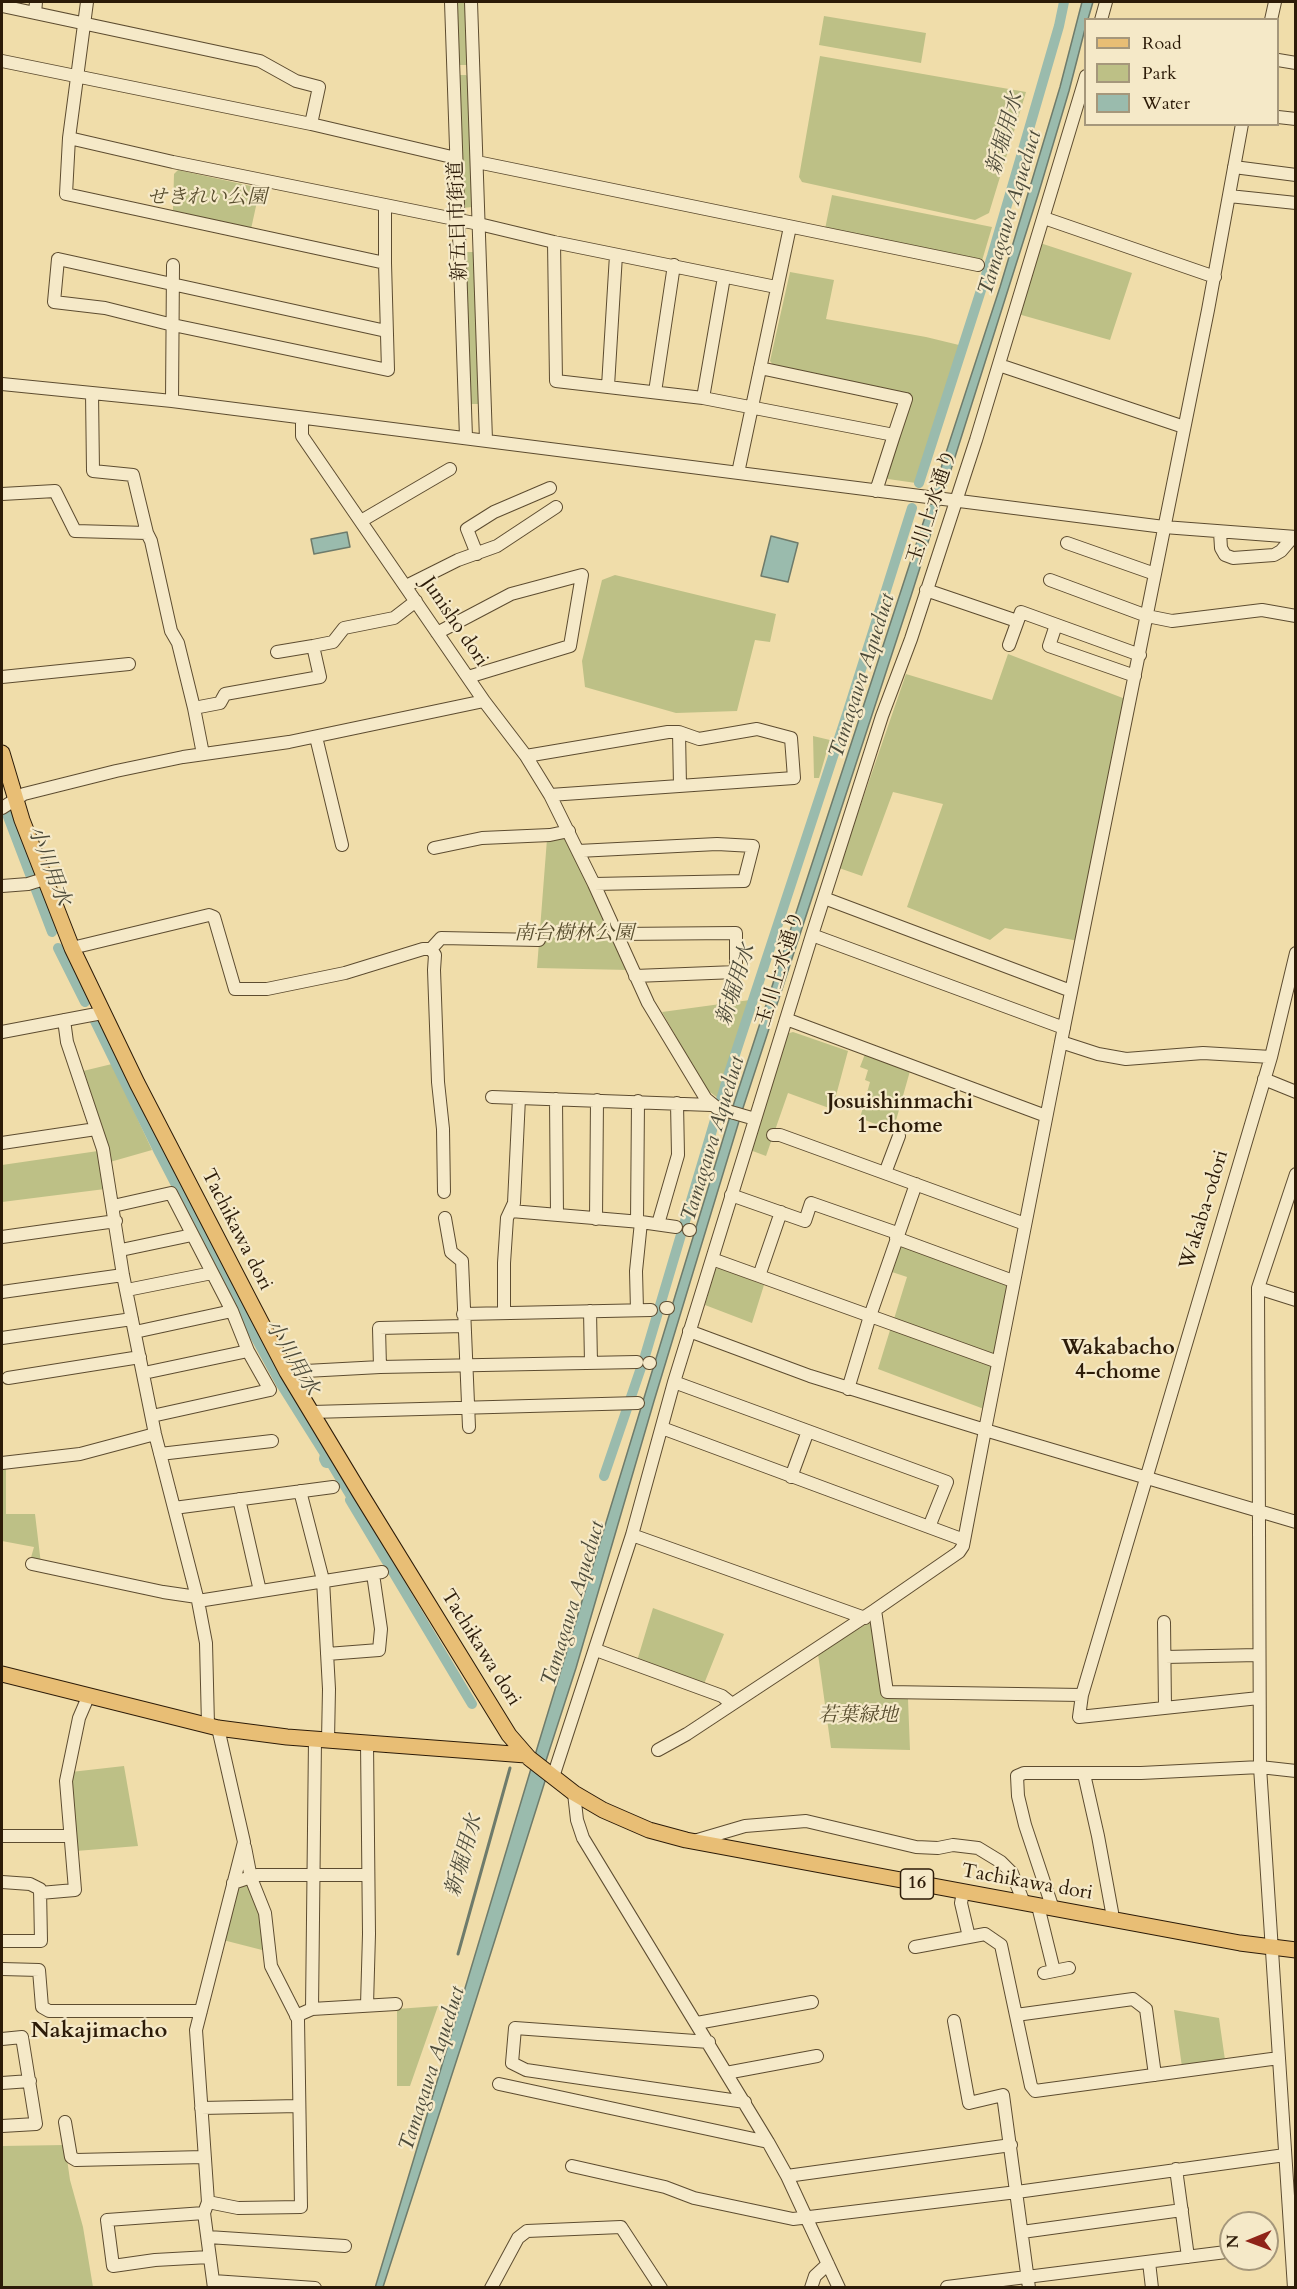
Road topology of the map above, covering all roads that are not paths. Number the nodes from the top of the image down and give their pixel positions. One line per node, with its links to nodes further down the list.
1 (87, 2): 10 (street)
2 (451, 2): 16 (street, 新五日市街道)
3 (471, 2): 14 (street, 新五日市街道)
4 (1106, 2): 8 (street)
5 (1275, 2): 9 (street)
6 (2, 6): 7 (street)
7 (36, 8): 10 (street)
8 (1102, 18)
9 (1271, 18)
10 (84, 24): 15 (street); 20 (street)
11 (1279, 60): 13 (street)
12 (2, 61): 15 (street)
13 (1296, 63)
14 (473, 74): 16 (street); 24 (street, 新五日市街道)
15 (76, 77): 20 (street); 22 (street)
16 (454, 77): 23 (street, 新五日市街道)
17 (1084, 83): 30 (street, 玉川上水通り)
18 (1279, 117): 19 (street)
19 (1296, 119)
20 (311, 124): 23 (street)
21 (1242, 126): 25 (street)
22 (69, 138): 29 (street); 36 (street)
23 (456, 158): 31 (street, 新五日市街道)
24 (477, 162): 32 (street, 新五日市街道); 33 (street)
25 (1234, 167): 26 (street); 27 (street)
26 (1296, 175)
27 (1229, 196): 28 (street); 41 (street)
28 (1296, 203)
29 (385, 206): 31 (street); 36 (street)
30 (1044, 218): 41 (street); 46 (street, 玉川上水通り)
31 (458, 220): 32 (street); 58 (street, 新五日市街道)
32 (479, 224): 34 (street); 59 (street, 新五日市街道)
33 (790, 227): 38 (street); 43 (street)
34 (554, 242): 35 (street); 49 (street)
35 (616, 255): 39 (street); 49 (street)
36 (385, 263): 45 (street)
37 (173, 265): 42 (street)
38 (978, 265)
39 (674, 266): 40 (street); 50 (street)
40 (724, 277): 43 (street); 52 (street)
41 (1215, 277): 56 (street)
42 (173, 286): 44 (street); 44 (street); 45 (street)
43 (776, 288): 47 (street)
44 (173, 325): 45 (street); 53 (street)
45 (386, 331)
46 (999, 365): 56 (street); 65 (street, 玉川上水通り)
47 (760, 368): 54 (street); 57 (street)
48 (2, 384): 51 (street)
49 (608, 386): 50 (street)
50 (655, 392): 52 (street)
51 (92, 393): 53 (street); 70 (street)
52 (703, 398): 54 (street)
53 (172, 401): 55 (street)
54 (752, 406): 57 (street); 61 (street)
55 (302, 418): 58 (street); 67 (street, Junisho dori)
56 (1184, 427): 68 (street)
57 (894, 435): 63 (street)
58 (466, 437): 59 (street)
59 (486, 440): 61 (street)
60 (450, 469): 67 (street)
61 (738, 474): 63 (street)
62 (550, 488): 73 (street)
63 (876, 491): 65 (street)
64 (2, 494): 70 (street)
65 (950, 501): 68 (street); 77 (street, 玉川上水通り)
66 (556, 507): 73 (street)
67 (361, 521): 76 (street, Junisho dori)
68 (1164, 527): 69 (street); 74 (street)
69 (1220, 532): 71 (street); 71 (street)
70 (147, 533): 93 (street)
71 (1294, 537)
72 (1067, 543): 74 (street)
73 (477, 554): 76 (street)
74 (1155, 574): 79 (street)
75 (1050, 580): 79 (street)
76 (406, 586): 78 (street, Junisho dori)
77 (926, 590): 81 (street); 110 (street, 玉川上水通り)
78 (416, 601): 83 (street, Junisho dori); 85 (street)
79 (1147, 616): 80 (street); 87 (street)
80 (1296, 616)
81 (1017, 621): 82 (street); 84 (street)
82 (1056, 625): 87 (street); 89 (street)
83 (437, 633): 91 (street, Junisho dori); 91 (street)
84 (1009, 645)
85 (313, 646): 86 (street); 93 (street)
86 (278, 652)
87 (1140, 655): 89 (street)
88 (129, 664): 90 (street)
89 (1135, 676): 118 (street)
90 (2, 677)
91 (468, 677): 92 (street, Junisho dori)
92 (483, 701): 95 (street); 98 (street, Junisho dori)
93 (194, 708): 97 (street)
94 (679, 732): 98 (street); 99 (street); 99 (street)
95 (315, 737): 97 (street); 104 (street)
96 (2, 753): 101 (main road, Tachikawa dori / 16)
97 (203, 754): 101 (street)
98 (526, 756): 100 (street, Junisho dori)
99 (680, 786): 100 (street)
100 (550, 795): 103 (street, Junisho dori)
101 (15, 799): 102 (street); 107 (main road, Tachikawa dori / 16)
102 (2, 808)
103 (569, 831): 105 (street); 106 (street, Junisho dori)
104 (342, 844)
105 (434, 848)
106 (578, 851): 108 (street, Junisho dori); 108 (street)
107 (36, 881): 109 (street); 114 (main road, Tachikawa dori / 16)
108 (594, 885): 111 (street, Junisho dori)
109 (2, 886)
110 (824, 898): 112 (street, 玉川上水通り); 118 (street)
111 (617, 934): 117 (street, Junisho dori); 117 (street)
112 (812, 935): 120 (street, 玉川上水通り); 122 (street)
113 (539, 940): 115 (street)
114 (72, 948): 115 (street); 119 (main road, Tachikawa dori / 16)
115 (430, 949): 144 (street)
116 (1296, 953): 125 (street, Wakaba-odori)
117 (635, 976): 134 (street, Junisho dori)
118 (1071, 991): 122 (street)
119 (102, 1013): 121 (street); 188 (main road, Tachikawa dori / 16)
120 (786, 1018): 135 (street); 136 (street, 玉川上水通り)
121 (64, 1020): 123 (street); 137 (street)
122 (1064, 1028): 124 (street)
123 (2, 1032)
124 (1061, 1042): 125 (street); 135 (street)
125 (1270, 1057): 126 (street, Wakaba-odori)
126 (1264, 1079): 127 (street); 206 (street, Wakaba-odori)
127 (1296, 1092)
128 (492, 1097): 129 (street)
129 (519, 1098): 130 (street); 147 (street)
130 (556, 1099): 131 (street); 149 (street)
131 (597, 1100): 132 (street); 151 (street)
132 (638, 1101): 133 (street); 153 (street)
133 (677, 1103): 134 (street); 154 (street)
134 (717, 1108): 136 (street)
135 (1046, 1116): 155 (street)
136 (755, 1119): 145 (street, 玉川上水通り)
137 (96, 1129): 140 (street); 146 (street)
138 (773, 1135): 141 (street)
139 (899, 1136): 141 (street)
140 (2, 1143)
141 (885, 1173): 143 (street)
142 (1296, 1174): 166 (street)
143 (916, 1184): 155 (street); 158 (street)
144 (444, 1192)
145 (731, 1195): 148 (street); 161 (street, 玉川上水通り)
146 (113, 1206): 152 (street); 157 (street)
147 (512, 1211): 149 (street); 174 (street)
148 (781, 1212): 158 (street); 164 (street)
149 (557, 1215): 151 (street)
150 (445, 1218): 177 (street)
151 (596, 1218): 153 (street)
152 (116, 1221): 159 (street); 160 (street)
153 (639, 1222): 154 (street); 170 (street)
154 (658, 1224): 156 (street)
155 (1024, 1224): 165 (street)
156 (676, 1227)
157 (192, 1235): 160 (street); 162 (street)
158 (897, 1235): 165 (street); 175 (street)
159 (2, 1237)
160 (121, 1250): 163 (street)
161 (712, 1259): 164 (street); 178 (street, 玉川上水通り)
162 (212, 1273): 167 (street); 172 (street)
163 (123, 1275): 167 (street); 168 (street)
164 (759, 1276): 175 (street)
165 (1013, 1281): 183 (street)
166 (1258, 1288): 169 (street); 211 (street)
167 (127, 1290): 176 (street)
168 (2, 1292)
169 (1296, 1299)
170 (637, 1310): 171 (street); 173 (street)
171 (651, 1310)
172 (232, 1311): 179 (street); 181 (street)
173 (590, 1311): 174 (street); 184 (street)
174 (504, 1313): 177 (street)
175 (870, 1316): 183 (street); 192 (street)
176 (132, 1319): 179 (street); 180 (street)
177 (464, 1320): 186 (street); 187 (street)
178 (690, 1331): 191 (street, 玉川上水通り); 192 (street)
179 (135, 1332): 182 (street)
180 (2, 1338)
181 (248, 1351): 189 (street); 196 (street)
182 (140, 1357): 189 (street); 190 (street)
183 (998, 1362): 199 (street)
184 (591, 1363): 185 (street); 186 (street)
185 (646, 1363)
186 (466, 1365): 187 (street); 194 (street)
187 (380, 1367): 188 (street)
188 (287, 1372): 195 (main road, Tachikawa dori / 16)
189 (144, 1373): 196 (street)
190 (8, 1378)
191 (674, 1382): 198 (street, 玉川上水通り); 200 (street)
192 (848, 1389): 199 (street)
193 (630, 1403): 194 (street)
194 (468, 1409): 195 (street); 197 (street)
195 (312, 1412): 236 (main road, Tachikawa dori / 16)
196 (152, 1416): 201 (street)
197 (469, 1427)
198 (662, 1428): 205 (street); 214 (street, 玉川上水通り)
199 (985, 1430): 206 (street); 215 (street)
200 (808, 1431): 205 (street); 213 (street)
201 (155, 1434): 203 (street); 204 (street)
202 (272, 1441): 203 (street)
203 (160, 1454): 210 (street)
204 (2, 1463)
205 (791, 1477): 213 (street)
206 (1145, 1478): 211 (street); 227 (street, Wakaba-odori)
207 (333, 1487): 208 (street)
208 (300, 1491): 209 (street); 217 (street)
209 (239, 1499): 210 (street); 218 (street)
210 (174, 1508): 219 (street)
211 (1258, 1510): 212 (street); 224 (street)
212 (1296, 1522)
213 (929, 1527): 215 (street)
214 (632, 1535): 220 (street); 222 (street, 玉川上水通り)
215 (964, 1539): 220 (street)
216 (32, 1564): 219 (street)
217 (323, 1580): 218 (street); 223 (street); 223 (street)
218 (260, 1591): 219 (street)
219 (197, 1599): 232 (street)
220 (870, 1614): 227 (street); 230 (street)
221 (1164, 1623): 225 (street)
222 (596, 1650): 230 (street); 240 (street, 玉川上水通り)
223 (327, 1654): 233 (street)
224 (1258, 1655): 225 (street); 229 (street)
225 (1165, 1657): 231 (street)
226 (2, 1674): 228 (main road)
227 (1082, 1695): 231 (street)
228 (88, 1697): 232 (main road); 243 (street)
229 (1259, 1698): 231 (street); 237 (street)
230 (732, 1704): 235 (street)
231 (1165, 1708)
232 (213, 1726): 233 (main road); 244 (street)
233 (321, 1740): 234 (main road); 246 (street)
234 (367, 1743): 236 (main road); 247 (street)
235 (658, 1750)
236 (527, 1757): 240 (main road, 16)
237 (1260, 1767): 238 (street); 239 (street); 258 (street)
238 (1296, 1771)
239 (1084, 1774): 253 (street); 254 (street)
240 (552, 1776): 241 (main road, Tachikawa dori / 16)
241 (574, 1793): 245 (main road, Tachikawa dori / 16); 270 (street)
242 (2, 1836): 243 (street)
243 (69, 1836): 252 (street)
244 (244, 1842): 248 (street); 250 (street)
245 (692, 1842): 251 (main road, Tachikawa dori / 16); 253 (street)
246 (314, 1874): 247 (street); 248 (street); 265 (street)
247 (368, 1875): 264 (street)
248 (251, 1878): 250 (street); 268 (street)
249 (2, 1882): 252 (street)
250 (233, 1883): 266 (street)
251 (963, 1892): 253 (main road, Tachikawa dori / 16); 255 (street)
252 (40, 1893): 256 (street)
253 (1039, 1906): 254 (main road, Tachikawa dori / 16); 260 (street)
254 (1111, 1919): 258 (main road, Tachikawa dori / 16)
255 (969, 1936): 257 (street); 267 (street)
256 (2, 1941)
257 (915, 1947)
258 (1273, 1948): 259 (main road, Tachikawa dori / 16); 274 (street)
259 (1296, 1950)
260 (1069, 1968)
261 (2, 1969): 266 (street)
262 (812, 2002): 270 (street)
263 (396, 2004): 264 (street)
264 (367, 2005): 265 (street)
265 (312, 2009): 268 (street)
266 (201, 2011): 282 (street)
267 (1016, 2015): 276 (street); 276 (street)
268 (296, 2016): 281 (street)
269 (954, 2021): 286 (street)
270 (697, 2023): 272 (street)
271 (2, 2039): 277 (street)
272 (709, 2042): 275 (street); 280 (street)
273 (817, 2056): 275 (street)
274 (1279, 2058): 276 (street); 287 (street)
275 (726, 2073): 280 (street)
276 (1155, 2075)
277 (30, 2081): 278 (street); 284 (street)
278 (2, 2083)
279 (499, 2084): 285 (street)
280 (745, 2102): 285 (street)
281 (299, 2106): 282 (street); 293 (street)
282 (201, 2108): 288 (street)
283 (66, 2122): 288 (street)
284 (2, 2126)
285 (768, 2142): 291 (street)
286 (1011, 2145): 291 (street); 292 (street)
287 (1285, 2155): 290 (street); 313 (street)
288 (204, 2157): 293 (street)
289 (572, 2166): 295 (street)
290 (1176, 2169): 292 (street); 294 (street)
291 (787, 2176): 295 (street)
292 (1017, 2192): 295 (street); 296 (street)
293 (206, 2207): 297 (street); 300 (street)
294 (1182, 2210): 296 (street); 301 (street)
295 (806, 2218): 303 (street)
296 (1022, 2232): 304 (street)
297 (208, 2237): 298 (street); 300 (street)
298 (345, 2246)
299 (1219, 2253): 301 (street)
300 (209, 2257): 305 (street)
301 (1188, 2257): 302 (street)
302 (1149, 2262): 304 (street); 312 (street)
303 (828, 2264): 310 (street); 311 (street)
304 (1029, 2283): 306 (street)
305 (214, 2284): 307 (street)
306 (947, 2287)
307 (315, 2288)
308 (491, 2288): 309 (street)
309 (661, 2288)
310 (811, 2288)
311 (839, 2288)
312 (1152, 2288)
313 (1294, 2288)

